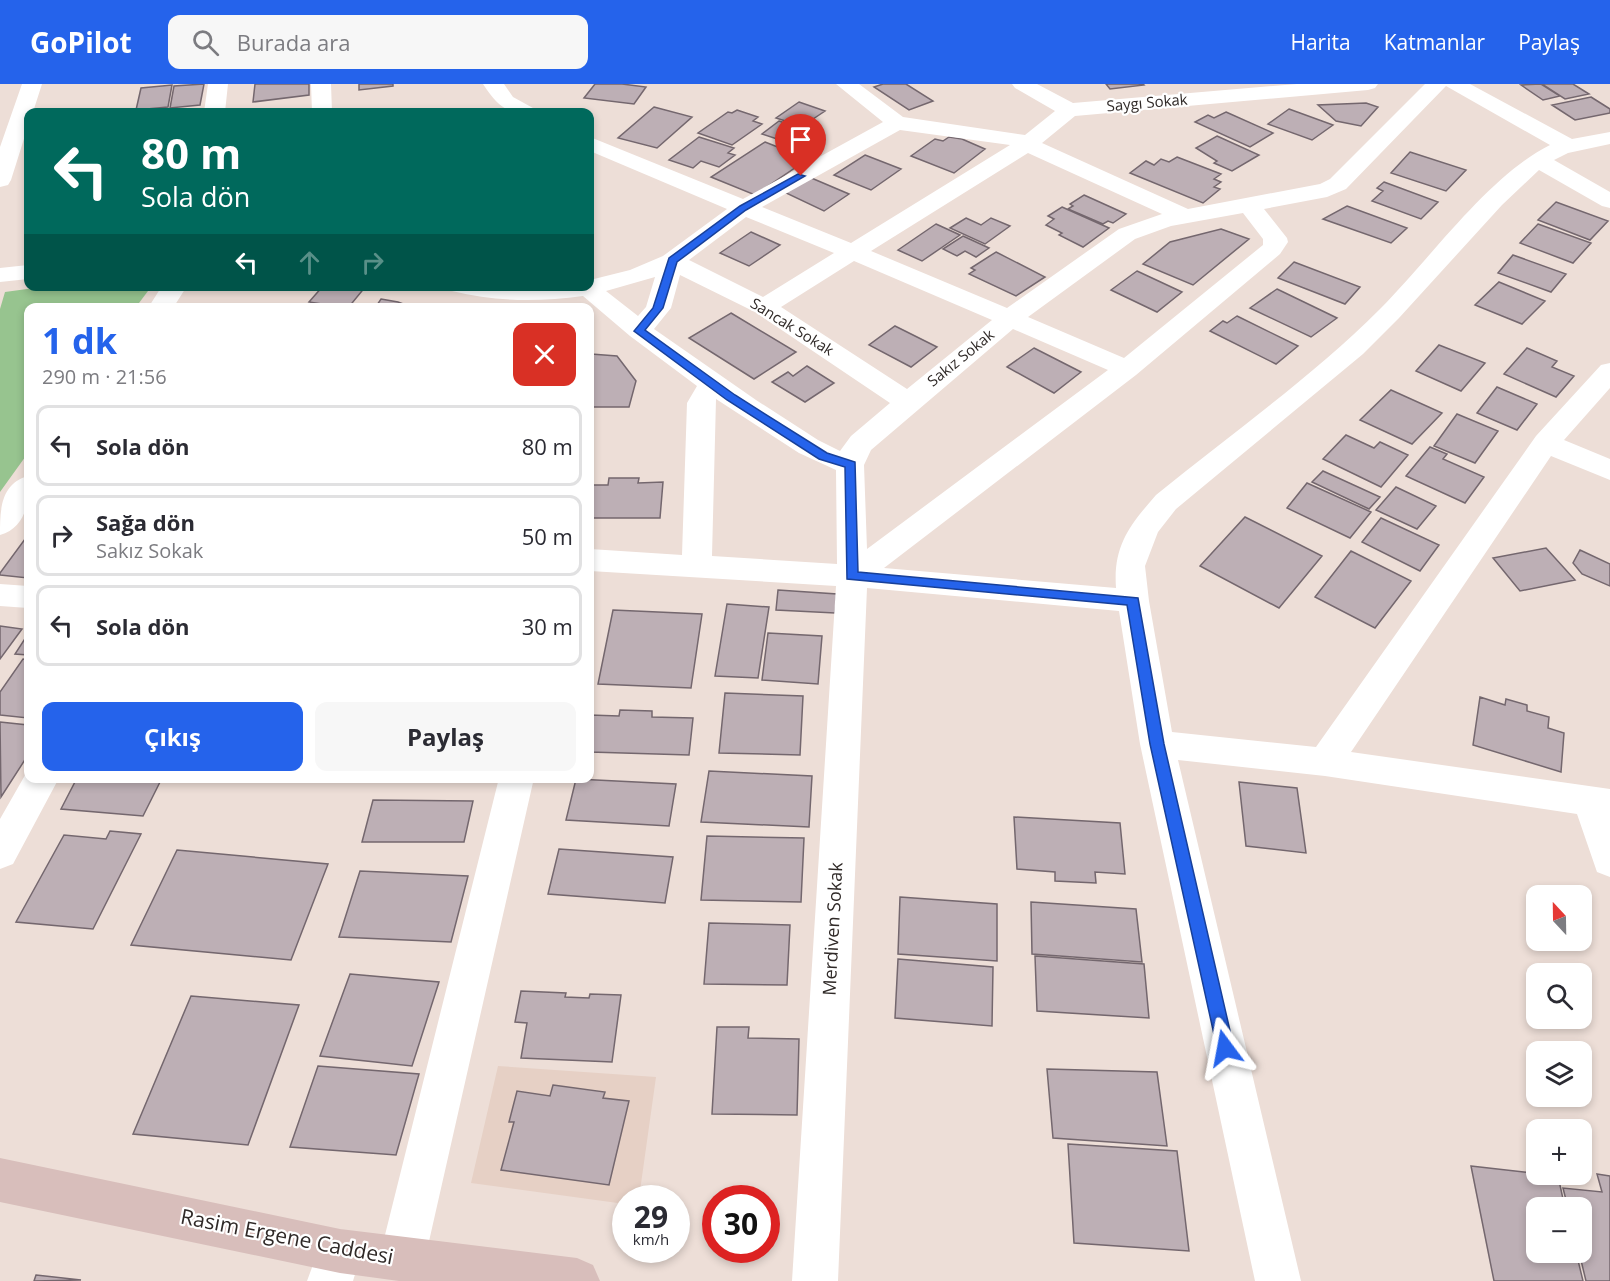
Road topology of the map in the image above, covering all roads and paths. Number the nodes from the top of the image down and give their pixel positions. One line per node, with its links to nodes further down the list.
1 (32, 84): 20 (street)
2 (218, 84): 10 (street)
3 (321, 84): 11 (street)
4 (493, 84): 12 (street)
5 (846, 84): 14 (street)
6 (1022, 84): 13 (street)
7 (1368, 84): 13 (street, Saygı Sokak)
8 (1437, 84): 22 (street, Sakız Sokak)
9 (1455, 84): 18 (street)
10 (215, 108)
11 (322, 108)
12 (519, 108)
13 (1069, 110): 16 (street)
14 (897, 123): 16 (street); 23 (street)
15 (1610, 138): 18 (street)
16 (1028, 144): 24 (street); 25 (street)
17 (594, 145): 23 (street)
18 (1568, 146): 19 (street)
19 (1538, 160): 21 (street); 50 (street)
20 (0, 180)
21 (1610, 201)
22 (1249, 205): 24 (street, Sakız Sokak); 36 (street)
23 (743, 208): 25 (street); 26 (street)
24 (1185, 216): 34 (street, Sakız Sokak)
25 (852, 250): 33 (street); 34 (street)
26 (672, 261): 29 (street); 33 (street, Sancak Sokak); 35 (street)
27 (24, 272): 28 (street)
28 (0, 275)
29 (594, 286)
30 (556, 291): 32 (street)
31 (592, 291): 35 (street)
32 (468, 295)
33 (764, 307): 39 (street, Sancak Sokak)
34 (1011, 317): 36 (street); 39 (street, Sakız Sokak)
35 (639, 331): 38 (street)
36 (1127, 369): 47 (street)
37 (1610, 371): 40 (street)
38 (712, 386): 41 (street); 46 (street)
39 (908, 402): 41 (street, Sakız Sokak)
40 (1546, 443): 42 (street); 52 (street)
41 (850, 465): 47 (street)
42 (1610, 470)
43 (24, 492): 44 (street)
44 (0, 525)
45 (594, 560): 46 (street)
46 (697, 566): 47 (street)
47 (852, 576): 50 (street); 62 (street, Merdiven Sokak)
48 (0, 594): 49 (street)
49 (24, 597)
50 (1133, 601): 51 (street)
51 (1157, 744): 52 (street); 63 (street)
52 (1325, 762): 55 (street)
53 (39, 783): 56 (street)
54 (516, 783): 59 (street)
55 (1600, 802): 57 (street)
56 (0, 853)
57 (1610, 861)
58 (0, 1180): 60 (main road, Rasim Ergene Caddesi)
59 (402, 1259): 60 (main road, Rasim Ergene Caddesi); 61 (main road, Rasim Ergene Caddesi)
60 (335, 1266)
61 (577, 1281)
62 (815, 1281)
63 (1278, 1281)

